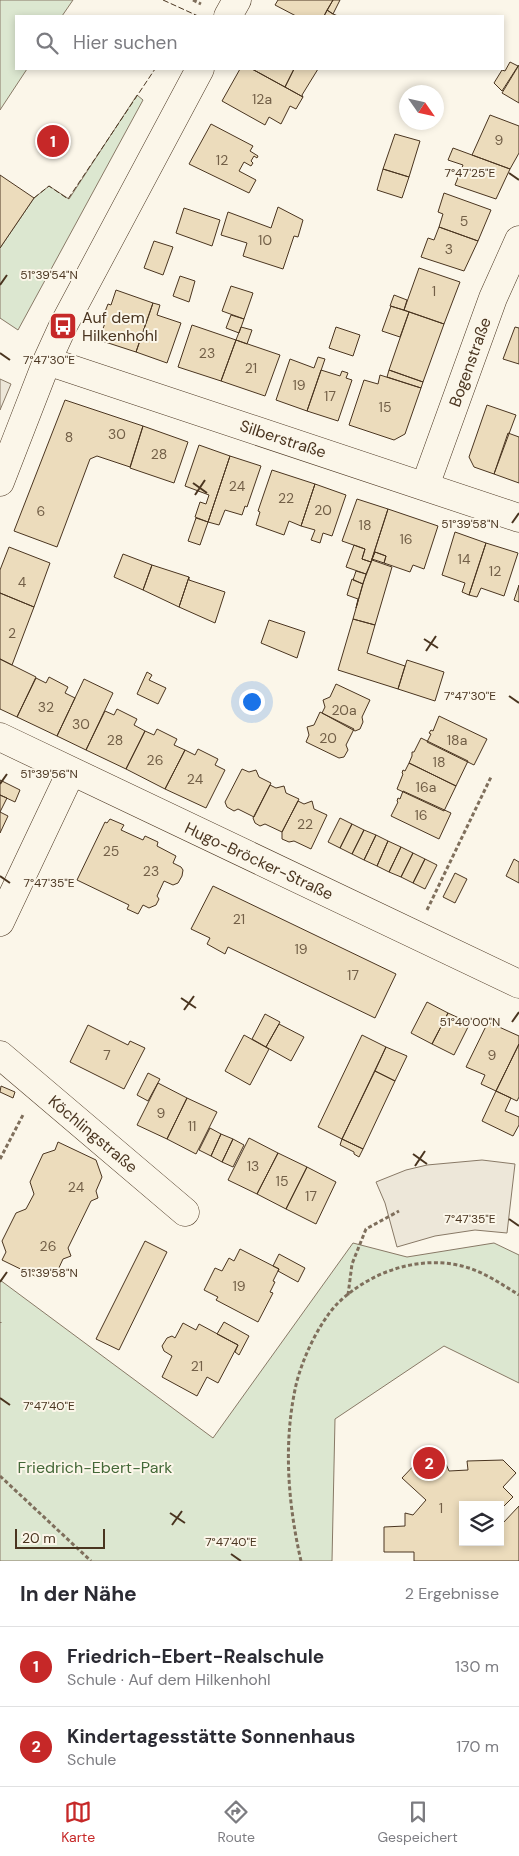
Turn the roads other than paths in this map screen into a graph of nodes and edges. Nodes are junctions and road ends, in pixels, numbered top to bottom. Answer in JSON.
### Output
{"nodes":[{"id":1,"x":237,"y":0,"type":"edge"},
{"id":2,"x":229,"y":15,"type":"edge"},
{"id":3,"x":199,"y":70,"type":"edge"},
{"id":4,"x":519,"y":240,"type":"edge"},
{"id":5,"x":47,"y":362,"type":"junction"},
{"id":6,"x":0,"y":482,"type":"edge"},
{"id":7,"x":425,"y":486,"type":"junction"},
{"id":8,"x":519,"y":518,"type":"edge"},
{"id":9,"x":0,"y":737,"type":"edge"},
{"id":10,"x":71,"y":772,"type":"junction"},
{"id":11,"x":0,"y":922,"type":"edge"},
{"id":12,"x":519,"y":984,"type":"edge"},
{"id":13,"x":0,"y":1055,"type":"edge"},
{"id":14,"x":185,"y":1212,"type":"dead end"}],
"edges":[{"from":1,"to":2,"type":"street"},
{"from":3,"to":5,"type":"street"},
{"from":4,"to":7,"type":"street","name":"Bogenstraße"},
{"from":5,"to":6,"type":"street"},
{"from":5,"to":7,"type":"street","name":"Silberstraße"},
{"from":7,"to":8,"type":"street","name":"Silberstraße"},
{"from":9,"to":10,"type":"street","name":"Hugo-Bröcker-Straße"},
{"from":10,"to":11,"type":"street"},
{"from":10,"to":12,"type":"street","name":"Hugo-Bröcker-Straße"},
{"from":13,"to":14,"type":"street","name":"Köchlingstraße"}]}
